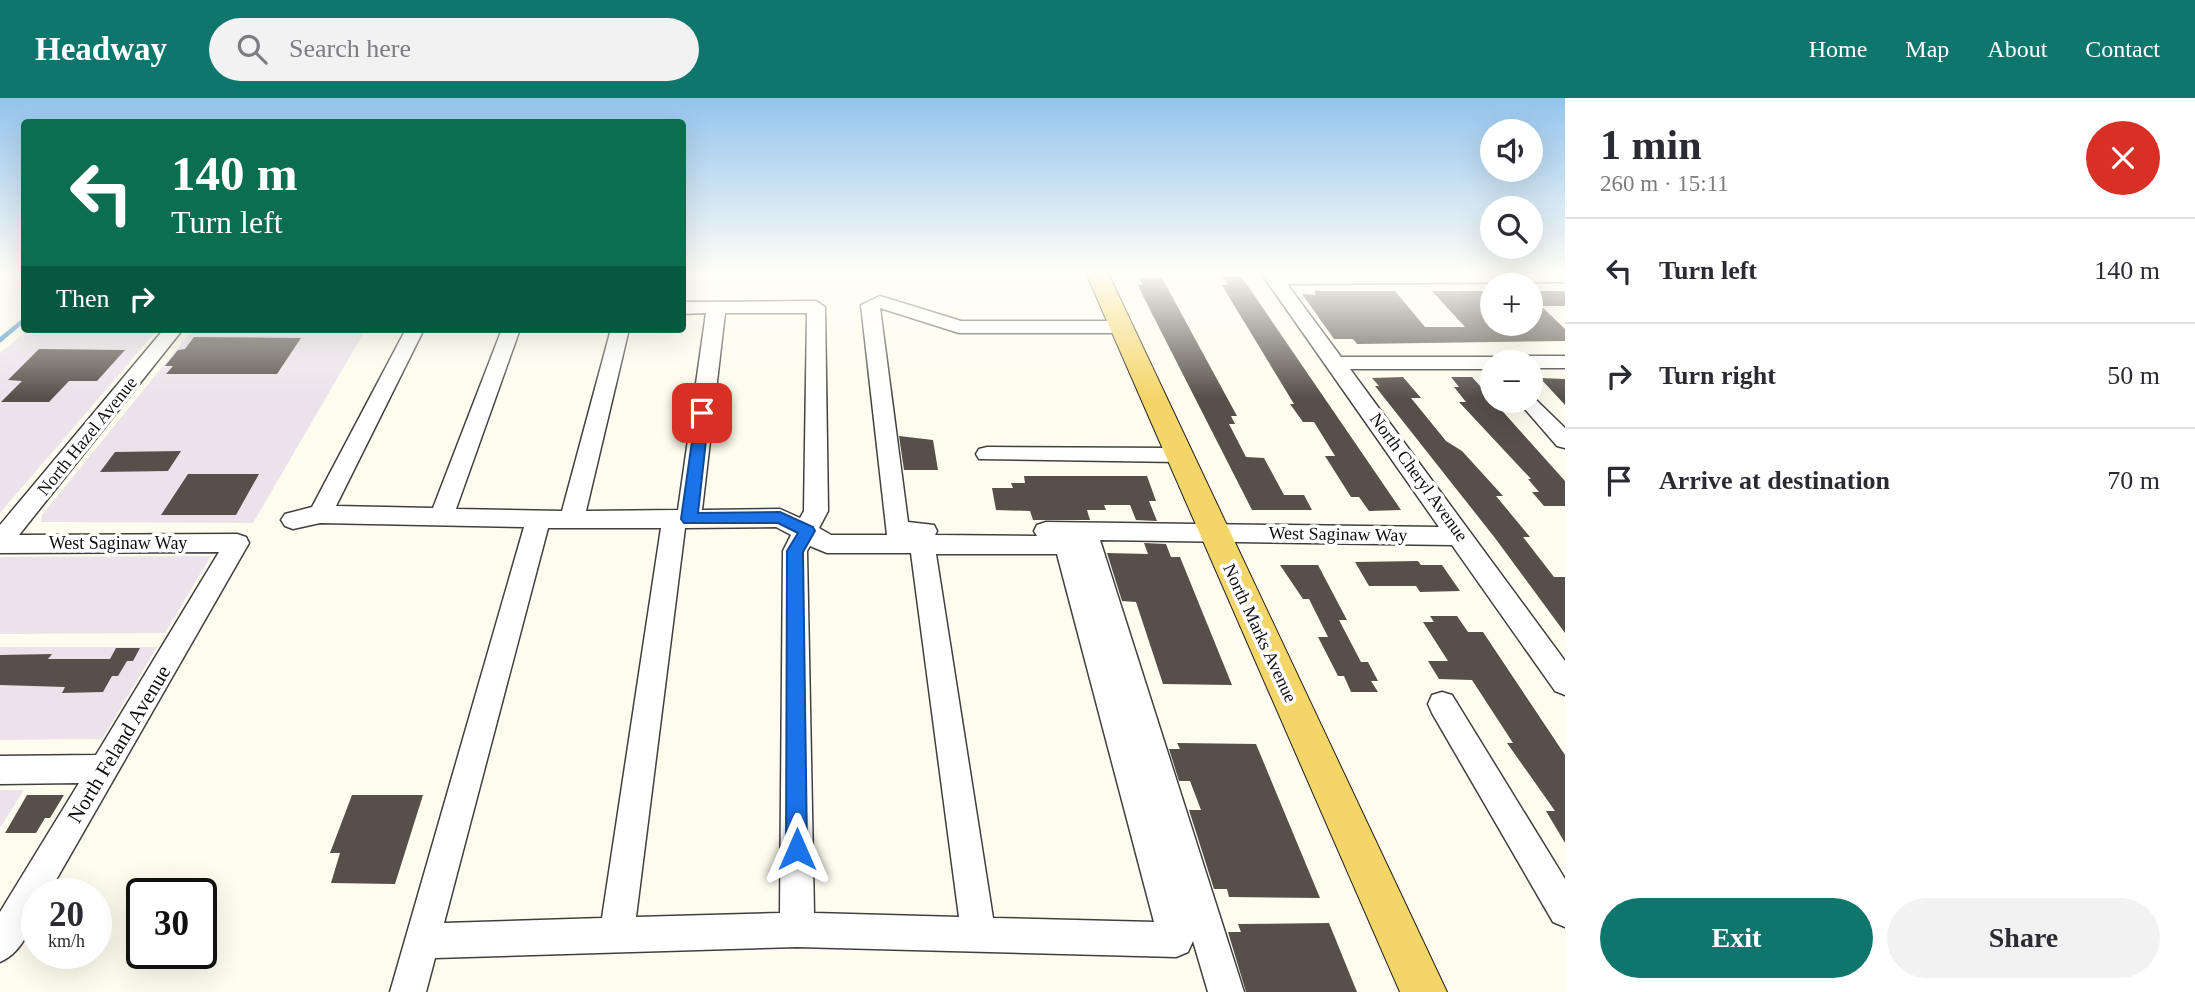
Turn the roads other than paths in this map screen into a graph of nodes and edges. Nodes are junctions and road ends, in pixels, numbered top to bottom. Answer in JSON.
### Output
{"nodes":[{"id":1,"x":715,"y":315,"type":"edge"},
{"id":2,"x":816,"y":315,"type":"edge"},
{"id":3,"x":871,"y":315,"type":"edge"},
{"id":4,"x":922,"y":315,"type":"edge"},
{"id":5,"x":1115,"y":315,"type":"edge"},
{"id":6,"x":1301,"y":315,"type":"edge"},
{"id":7,"x":1120,"y":327,"type":"junction"},
{"id":8,"x":171,"y":333,"type":"edge"},
{"id":9,"x":413,"y":333,"type":"edge"},
{"id":10,"x":510,"y":333,"type":"edge"},
{"id":11,"x":619,"y":333,"type":"edge"},
{"id":12,"x":1543,"y":362,"type":"edge"},
{"id":13,"x":1565,"y":362,"type":"edge"},
{"id":14,"x":1338,"y":363,"type":"junction"},
{"id":15,"x":1480,"y":363,"type":"edge"},
{"id":16,"x":1539,"y":413,"type":"edge"},
{"id":17,"x":1565,"y":441,"type":"edge"},
{"id":18,"x":987,"y":454,"type":"dead end"},
{"id":19,"x":1178,"y":455,"type":"junction"},
{"id":20,"x":320,"y":514,"type":"junction"},
{"id":21,"x":441,"y":518,"type":"junction"},
{"id":22,"x":539,"y":518,"type":"junction"},
{"id":23,"x":681,"y":519,"type":"junction"},
{"id":24,"x":293,"y":520,"type":"dead end"},
{"id":25,"x":572,"y":520,"type":"junction"},
{"id":26,"x":807,"y":531,"type":"junction"},
{"id":27,"x":1085,"y":532,"type":"junction"},
{"id":28,"x":1214,"y":532,"type":"junction"},
{"id":29,"x":1461,"y":536,"type":"junction"},
{"id":30,"x":0,"y":543,"type":"edge"},
{"id":31,"x":237,"y":543,"type":"joint"},
{"id":32,"x":922,"y":544,"type":"junction"},
{"id":33,"x":1565,"y":683,"type":"edge"},
{"id":34,"x":1442,"y":704,"type":"dead end"},
{"id":35,"x":104,"y":769,"type":"junction"},
{"id":36,"x":0,"y":770,"type":"edge"},
{"id":37,"x":1565,"y":910,"type":"edge"},
{"id":38,"x":797,"y":930,"type":"junction"},
{"id":39,"x":617,"y":934,"type":"junction"},
{"id":40,"x":978,"y":934,"type":"junction"},
{"id":41,"x":421,"y":941,"type":"junction"},
{"id":42,"x":0,"y":945,"type":"edge"},
{"id":43,"x":408,"y":992,"type":"edge"},
{"id":44,"x":1226,"y":992,"type":"edge"},
{"id":45,"x":1424,"y":992,"type":"edge"}],
"edges":[{"from":1,"to":23,"type":"street"},
{"from":2,"to":26,"type":"street"},
{"from":3,"to":27,"type":"street","name":"West Saginaw Way"},
{"from":4,"to":7,"type":"street","name":"West Saginaw Way"},
{"from":5,"to":7,"type":"main road","name":"North Marks Avenue"},
{"from":6,"to":14,"type":"street","name":"North Cheryl Avenue"},
{"from":7,"to":19,"type":"main road","name":"North Marks Avenue"},
{"from":8,"to":30,"type":"street","name":"North Hazel Avenue"},
{"from":9,"to":20,"type":"street"},
{"from":10,"to":21,"type":"street"},
{"from":11,"to":25,"type":"street"},
{"from":12,"to":13,"type":"street"},
{"from":14,"to":15,"type":"street"},
{"from":14,"to":29,"type":"street","name":"North Cheryl Avenue"},
{"from":16,"to":17,"type":"street"},
{"from":18,"to":19,"type":"street"},
{"from":19,"to":28,"type":"main road","name":"North Marks Avenue"},
{"from":20,"to":21,"type":"street"},
{"from":20,"to":24,"type":"street"},
{"from":21,"to":22,"type":"street"},
{"from":22,"to":25,"type":"street"},
{"from":22,"to":41,"type":"street"},
{"from":23,"to":25,"type":"street"},
{"from":23,"to":26,"type":"street"},
{"from":23,"to":39,"type":"street"},
{"from":26,"to":32,"type":"street"},
{"from":26,"to":38,"type":"street"},
{"from":27,"to":28,"type":"street","name":"West Saginaw Way"},
{"from":27,"to":44,"type":"street"},
{"from":28,"to":29,"type":"street","name":"West Saginaw Way"},
{"from":28,"to":45,"type":"main road","name":"North Marks Avenue"},
{"from":29,"to":33,"type":"street","name":"North Cheryl Avenue"},
{"from":30,"to":31,"type":"street","name":"West Saginaw Way"},
{"from":31,"to":35,"type":"street","name":"North Feland Avenue"},
{"from":32,"to":40,"type":"street"},
{"from":32,"to":40,"type":"street"},
{"from":34,"to":37,"type":"street"},
{"from":35,"to":36,"type":"street"},
{"from":35,"to":42,"type":"street","name":"North Feland Avenue"},
{"from":38,"to":39,"type":"street"},
{"from":38,"to":40,"type":"street"},
{"from":39,"to":41,"type":"street"},
{"from":41,"to":43,"type":"street"}]}
